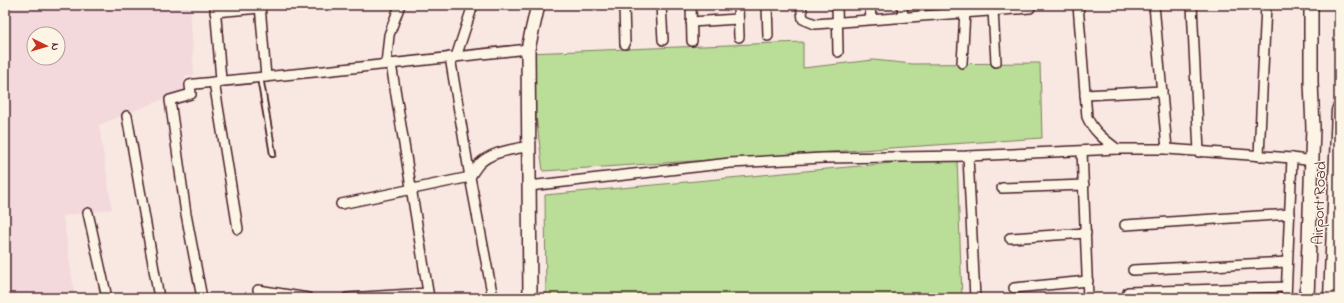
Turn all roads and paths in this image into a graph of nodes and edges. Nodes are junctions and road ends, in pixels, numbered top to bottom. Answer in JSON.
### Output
{"nodes":[{"id":1,"x":400,"y":5,"type":"edge"},
{"id":2,"x":473,"y":5,"type":"edge"},
{"id":3,"x":538,"y":5,"type":"edge"},
{"id":4,"x":624,"y":5,"type":"edge"},
{"id":5,"x":661,"y":5,"type":"edge"},
{"id":6,"x":691,"y":5,"type":"edge"},
{"id":7,"x":738,"y":5,"type":"edge"},
{"id":8,"x":767,"y":5,"type":"edge"},
{"id":9,"x":801,"y":5,"type":"edge"},
{"id":10,"x":836,"y":5,"type":"edge"},
{"id":11,"x":870,"y":5,"type":"edge"},
{"id":12,"x":902,"y":5,"type":"edge"},
{"id":13,"x":937,"y":5,"type":"edge"},
{"id":14,"x":1078,"y":5,"type":"edge"},
{"id":15,"x":1154,"y":5,"type":"edge"},
{"id":16,"x":1192,"y":5,"type":"edge"},
{"id":17,"x":1266,"y":5,"type":"edge"},
{"id":18,"x":1312,"y":5,"type":"edge"},
{"id":19,"x":260,"y":6,"type":"edge"},
{"id":20,"x":1002,"y":7,"type":"edge"},
{"id":21,"x":215,"y":8,"type":"edge"},
{"id":22,"x":1030,"y":8,"type":"dead end"},
{"id":23,"x":968,"y":9,"type":"edge"},
{"id":24,"x":993,"y":10,"type":"junction"},
{"id":25,"x":937,"y":15,"type":"junction"},
{"id":26,"x":903,"y":17,"type":"junction"},
{"id":27,"x":738,"y":19,"type":"junction"},
{"id":28,"x":871,"y":19,"type":"junction"},
{"id":29,"x":691,"y":22,"type":"junction"},
{"id":30,"x":837,"y":22,"type":"junction"},
{"id":31,"x":768,"y":36,"type":"dead end"},
{"id":32,"x":739,"y":37,"type":"dead end"},
{"id":33,"x":663,"y":40,"type":"dead end"},
{"id":34,"x":692,"y":41,"type":"dead end"},
{"id":35,"x":625,"y":44,"type":"dead end"},
{"id":36,"x":528,"y":49,"type":"junction"},
{"id":37,"x":838,"y":52,"type":"dead end"},
{"id":38,"x":453,"y":57,"type":"junction"},
{"id":39,"x":996,"y":62,"type":"dead end"},
{"id":40,"x":962,"y":63,"type":"dead end"},
{"id":41,"x":388,"y":64,"type":"junction"},
{"id":42,"x":263,"y":77,"type":"junction"},
{"id":43,"x":217,"y":81,"type":"junction"},
{"id":44,"x":1162,"y":91,"type":"junction"},
{"id":45,"x":1085,"y":95,"type":"junction"},
{"id":46,"x":1339,"y":110,"type":"edge"},
{"id":47,"x":127,"y":116,"type":"dead end"},
{"id":48,"x":529,"y":146,"type":"junction"},
{"id":49,"x":1117,"y":149,"type":"junction"},
{"id":50,"x":1167,"y":150,"type":"junction"},
{"id":51,"x":1082,"y":151,"type":"junction"},
{"id":52,"x":1199,"y":152,"type":"junction"},
{"id":53,"x":273,"y":154,"type":"dead end"},
{"id":54,"x":968,"y":156,"type":"junction"},
{"id":55,"x":1259,"y":156,"type":"junction"},
{"id":56,"x":1292,"y":158,"type":"junction"},
{"id":57,"x":1312,"y":161,"type":"junction"},
{"id":58,"x":470,"y":177,"type":"junction"},
{"id":59,"x":1084,"y":185,"type":"junction"},
{"id":60,"x":529,"y":186,"type":"junction"},
{"id":61,"x":1002,"y":188,"type":"dead end"},
{"id":62,"x":410,"y":190,"type":"junction"},
{"id":63,"x":341,"y":204,"type":"dead end"},
{"id":64,"x":88,"y":212,"type":"dead end"},
{"id":65,"x":1290,"y":214,"type":"junction"},
{"id":66,"x":1125,"y":225,"type":"dead end"},
{"id":67,"x":238,"y":229,"type":"dead end"},
{"id":68,"x":1086,"y":233,"type":"junction"},
{"id":69,"x":1010,"y":238,"type":"dead end"},
{"id":70,"x":1287,"y":262,"type":"junction"},
{"id":71,"x":1133,"y":270,"type":"dead end"},
{"id":72,"x":1088,"y":282,"type":"junction"},
{"id":73,"x":1286,"y":287,"type":"junction"},
{"id":74,"x":1014,"y":288,"type":"dead end"},
{"id":75,"x":258,"y":290,"type":"dead end"},
{"id":76,"x":1128,"y":292,"type":"dead end"},
{"id":77,"x":428,"y":295,"type":"edge"},
{"id":78,"x":106,"y":298,"type":"edge"},
{"id":79,"x":159,"y":298,"type":"edge"},
{"id":80,"x":202,"y":298,"type":"edge"},
{"id":81,"x":308,"y":298,"type":"edge"},
{"id":82,"x":347,"y":298,"type":"edge"},
{"id":83,"x":493,"y":298,"type":"edge"},
{"id":84,"x":530,"y":298,"type":"edge"},
{"id":85,"x":975,"y":298,"type":"edge"},
{"id":86,"x":1088,"y":298,"type":"edge"},
{"id":87,"x":1286,"y":298,"type":"edge"},
{"id":88,"x":1307,"y":298,"type":"edge"},
{"id":89,"x":1331,"y":298,"type":"edge"}],
"edges":[{"from":1,"to":41,"type":"street"},
{"from":2,"to":38,"type":"street"},
{"from":3,"to":36,"type":"street"},
{"from":4,"to":35,"type":"street"},
{"from":5,"to":33,"type":"street"},
{"from":6,"to":29,"type":"street"},
{"from":7,"to":27,"type":"street"},
{"from":8,"to":31,"type":"street"},
{"from":9,"to":30,"type":"street"},
{"from":10,"to":30,"type":"street"},
{"from":11,"to":28,"type":"street"},
{"from":12,"to":26,"type":"street"},
{"from":13,"to":25,"type":"street"},
{"from":14,"to":45,"type":"street"},
{"from":15,"to":44,"type":"street"},
{"from":16,"to":52,"type":"street"},
{"from":17,"to":55,"type":"street"},
{"from":18,"to":57,"type":"street"},
{"from":19,"to":21,"type":"street"},
{"from":19,"to":42,"type":"street"},
{"from":20,"to":22,"type":"street"},
{"from":20,"to":24,"type":"street"},
{"from":21,"to":43,"type":"street"},
{"from":23,"to":24,"type":"street"},
{"from":23,"to":25,"type":"street"},
{"from":23,"to":40,"type":"street"},
{"from":24,"to":39,"type":"street"},
{"from":25,"to":26,"type":"street"},
{"from":26,"to":28,"type":"street"},
{"from":27,"to":29,"type":"street"},
{"from":27,"to":32,"type":"street"},
{"from":28,"to":30,"type":"street"},
{"from":29,"to":34,"type":"street"},
{"from":30,"to":37,"type":"street"},
{"from":36,"to":38,"type":"street"},
{"from":36,"to":48,"type":"street"},
{"from":38,"to":41,"type":"street"},
{"from":38,"to":58,"type":"street"},
{"from":41,"to":42,"type":"street"},
{"from":41,"to":62,"type":"street"},
{"from":42,"to":43,"type":"street"},
{"from":42,"to":53,"type":"lane"},
{"from":43,"to":67,"type":"street"},
{"from":43,"to":80,"type":"street"},
{"from":44,"to":45,"type":"street"},
{"from":44,"to":50,"type":"street"},
{"from":45,"to":49,"type":"street"},
{"from":46,"to":89,"type":"main road","name":"Airport Road"},
{"from":47,"to":79,"type":"street"},
{"from":48,"to":58,"type":"street"},
{"from":48,"to":60,"type":"street"},
{"from":49,"to":50,"type":"street"},
{"from":49,"to":51,"type":"street"},
{"from":50,"to":52,"type":"street"},
{"from":51,"to":54,"type":"street"},
{"from":51,"to":59,"type":"street"},
{"from":52,"to":55,"type":"street"},
{"from":54,"to":60,"type":"street"},
{"from":54,"to":85,"type":"street"},
{"from":55,"to":56,"type":"street"},
{"from":56,"to":57,"type":"street"},
{"from":56,"to":65,"type":"street"},
{"from":57,"to":88,"type":"street"},
{"from":58,"to":62,"type":"street"},
{"from":58,"to":83,"type":"street"},
{"from":59,"to":61,"type":"street"},
{"from":59,"to":68,"type":"street"},
{"from":60,"to":84,"type":"street"},
{"from":62,"to":63,"type":"street"},
{"from":62,"to":77,"type":"street"},
{"from":64,"to":78,"type":"street"},
{"from":65,"to":66,"type":"street"},
{"from":65,"to":70,"type":"street"},
{"from":68,"to":69,"type":"street"},
{"from":68,"to":72,"type":"street"},
{"from":70,"to":71,"type":"street"},
{"from":70,"to":73,"type":"street"},
{"from":72,"to":74,"type":"street"},
{"from":72,"to":86,"type":"street"},
{"from":73,"to":76,"type":"street"},
{"from":73,"to":87,"type":"street"},
{"from":75,"to":81,"type":"street"},
{"from":77,"to":82,"type":"street"}]}
